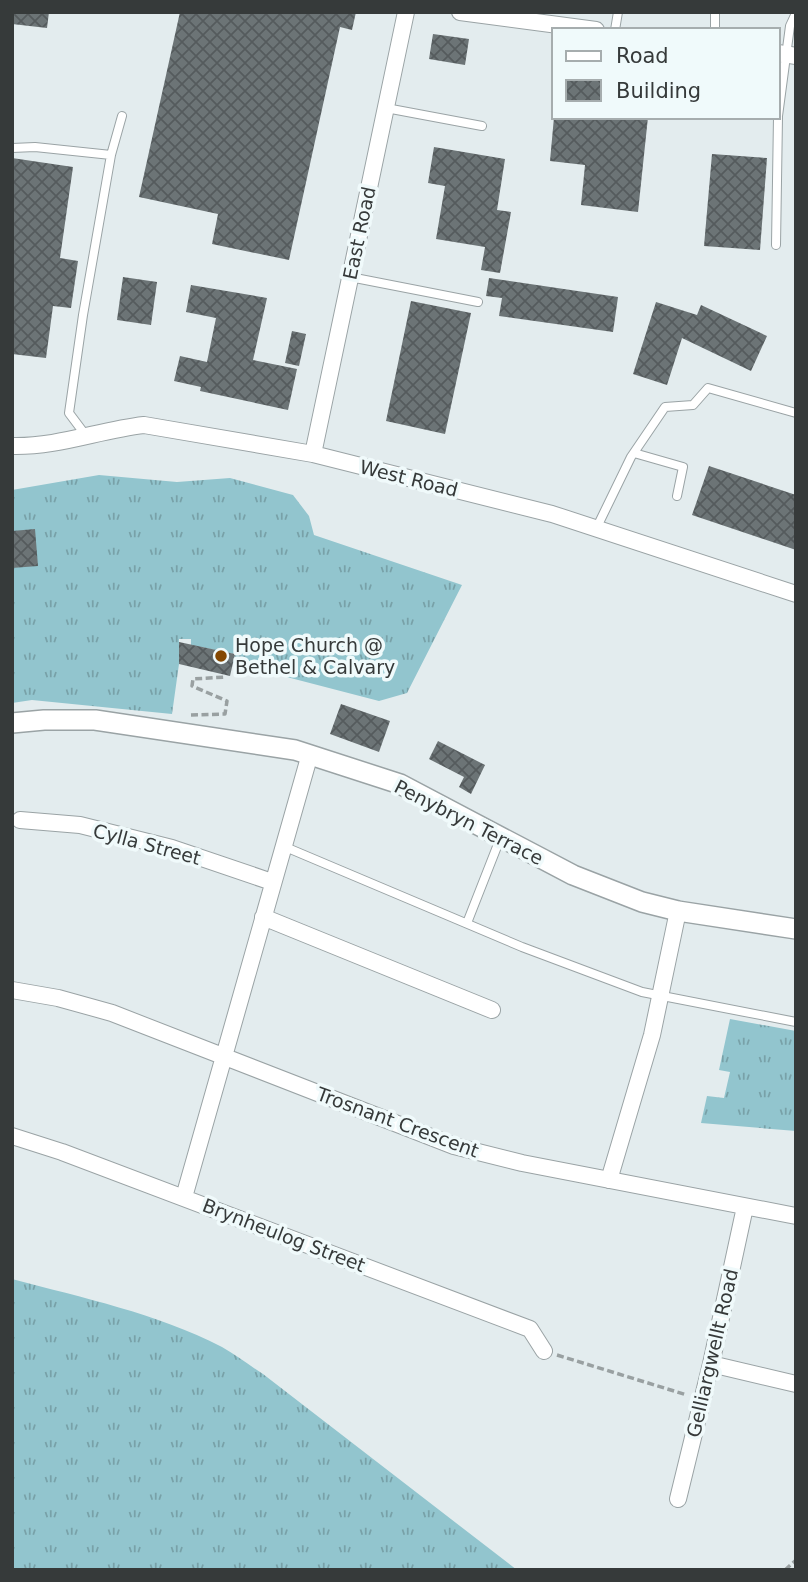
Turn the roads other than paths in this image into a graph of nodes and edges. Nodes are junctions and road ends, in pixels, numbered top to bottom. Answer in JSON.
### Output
{"nodes":[{"id":1,"x":406,"y":12,"type":"edge"},
{"id":2,"x":460,"y":12,"type":"edge"},
{"id":3,"x":796,"y":13,"type":"edge"},
{"id":4,"x":493,"y":14,"type":"edge"},
{"id":5,"x":561,"y":27,"type":"edge"},
{"id":6,"x":787,"y":54,"type":"edge"},
{"id":7,"x":780,"y":103,"type":"edge"},
{"id":8,"x":386,"y":108,"type":"junction"},
{"id":9,"x":122,"y":116,"type":"dead end"},
{"id":10,"x":778,"y":119,"type":"edge"},
{"id":11,"x":482,"y":126,"type":"dead end"},
{"id":12,"x":12,"y":148,"type":"edge"},
{"id":13,"x":111,"y":155,"type":"junction"},
{"id":14,"x":776,"y":245,"type":"dead end"},
{"id":15,"x":350,"y":277,"type":"junction"},
{"id":16,"x":478,"y":302,"type":"dead end"},
{"id":17,"x":796,"y":413,"type":"edge"},
{"id":18,"x":88,"y":437,"type":"junction"},
{"id":19,"x":12,"y":446,"type":"edge"},
{"id":20,"x":634,"y":453,"type":"junction"},
{"id":21,"x":313,"y":454,"type":"junction"},
{"id":22,"x":677,"y":496,"type":"dead end"},
{"id":23,"x":596,"y":529,"type":"junction"},
{"id":24,"x":796,"y":594,"type":"edge"},
{"id":25,"x":12,"y":723,"type":"edge"},
{"id":26,"x":310,"y":754,"type":"junction"},
{"id":27,"x":20,"y":820,"type":"dead end"},
{"id":28,"x":500,"y":839,"type":"junction"},
{"id":29,"x":283,"y":846,"type":"junction"},
{"id":30,"x":272,"y":882,"type":"junction"},
{"id":31,"x":678,"y":911,"type":"junction"},
{"id":32,"x":263,"y":917,"type":"junction"},
{"id":33,"x":467,"y":923,"type":"junction"},
{"id":34,"x":796,"y":929,"type":"edge"},
{"id":35,"x":12,"y":989,"type":"edge"},
{"id":36,"x":661,"y":996,"type":"junction"},
{"id":37,"x":492,"y":1010,"type":"dead end"},
{"id":38,"x":796,"y":1022,"type":"edge"},
{"id":39,"x":223,"y":1056,"type":"junction"},
{"id":40,"x":12,"y":1136,"type":"edge"},
{"id":41,"x":609,"y":1180,"type":"junction"},
{"id":42,"x":184,"y":1197,"type":"junction"},
{"id":43,"x":745,"y":1207,"type":"junction"},
{"id":44,"x":796,"y":1216,"type":"edge"},
{"id":45,"x":544,"y":1351,"type":"road end"},
{"id":46,"x":711,"y":1364,"type":"junction"},
{"id":47,"x":796,"y":1384,"type":"edge"},
{"id":48,"x":678,"y":1499,"type":"dead end"}],
"edges":[{"from":1,"to":8,"type":"street","name":"East Road"},
{"from":2,"to":4,"type":"street"},
{"from":3,"to":6,"type":"lane"},
{"from":4,"to":5,"type":"street"},
{"from":6,"to":7,"type":"lane"},
{"from":8,"to":11,"type":"lane"},
{"from":8,"to":15,"type":"street","name":"East Road"},
{"from":9,"to":13,"type":"lane"},
{"from":10,"to":14,"type":"lane"},
{"from":12,"to":13,"type":"lane"},
{"from":13,"to":18,"type":"lane"},
{"from":15,"to":16,"type":"lane"},
{"from":15,"to":21,"type":"street","name":"East Road"},
{"from":17,"to":20,"type":"lane"},
{"from":18,"to":19,"type":"street","name":"West Road"},
{"from":18,"to":21,"type":"street","name":"West Road"},
{"from":20,"to":22,"type":"lane"},
{"from":20,"to":23,"type":"lane"},
{"from":21,"to":23,"type":"street","name":"West Road"},
{"from":23,"to":24,"type":"street","name":"West Road"},
{"from":25,"to":26,"type":"street","name":"Penybryn Terrace"},
{"from":26,"to":28,"type":"street","name":"Penybryn Terrace"},
{"from":26,"to":29,"type":"street"},
{"from":27,"to":30,"type":"street","name":"Cylla Street"},
{"from":28,"to":31,"type":"street","name":"Penybryn Terrace"},
{"from":28,"to":33,"type":"lane"},
{"from":29,"to":30,"type":"street"},
{"from":29,"to":33,"type":"lane"},
{"from":30,"to":32,"type":"street"},
{"from":31,"to":34,"type":"street","name":"Penybryn Terrace"},
{"from":31,"to":36,"type":"street"},
{"from":32,"to":37,"type":"street"},
{"from":32,"to":39,"type":"street"},
{"from":33,"to":36,"type":"lane"},
{"from":35,"to":39,"type":"street","name":"Trosnant Crescent"},
{"from":36,"to":38,"type":"lane"},
{"from":36,"to":41,"type":"street"},
{"from":39,"to":41,"type":"street","name":"Trosnant Crescent"},
{"from":39,"to":42,"type":"street"},
{"from":40,"to":42,"type":"street","name":"Brynheulog Street"},
{"from":41,"to":43,"type":"street","name":"Trosnant Crescent"},
{"from":42,"to":45,"type":"street","name":"Brynheulog Street"},
{"from":43,"to":44,"type":"street","name":"Trosnant Crescent"},
{"from":43,"to":46,"type":"street","name":"Gelliargwellt Road"},
{"from":46,"to":47,"type":"street"},
{"from":46,"to":48,"type":"street","name":"Gelliargwellt Road"}]}
